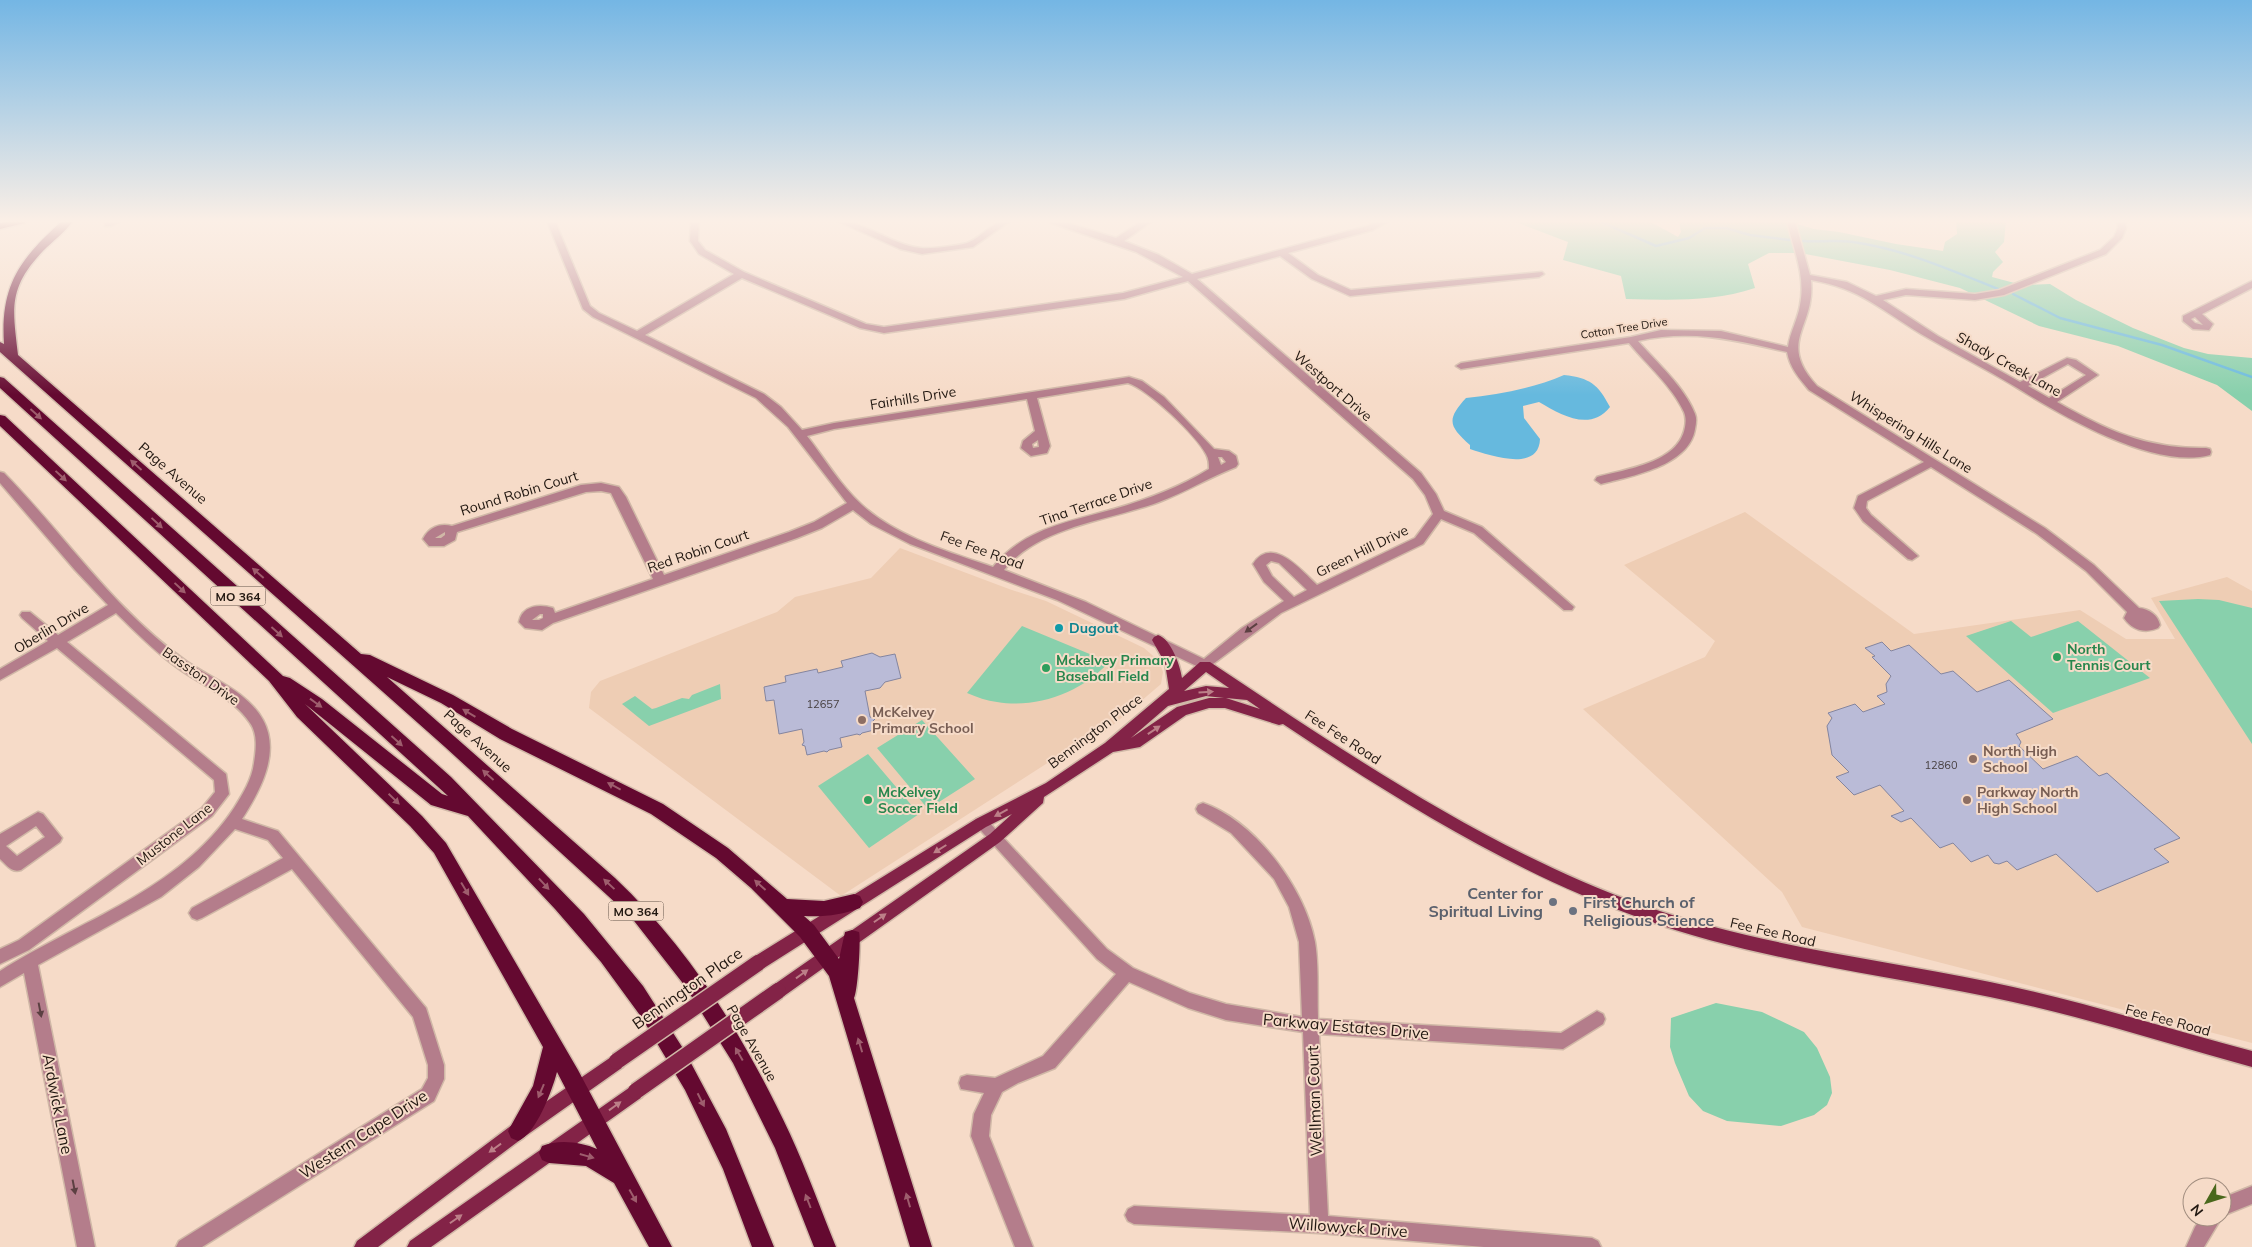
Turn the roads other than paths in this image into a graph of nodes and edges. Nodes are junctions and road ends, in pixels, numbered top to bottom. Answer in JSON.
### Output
{"nodes":[{"id":1,"x":17,"y":279,"type":"edge"},
{"id":2,"x":575,"y":279,"type":"edge"},
{"id":3,"x":732,"y":279,"type":"edge"},
{"id":4,"x":753,"y":279,"type":"edge"},
{"id":5,"x":1185,"y":279,"type":"edge"},
{"id":6,"x":1190,"y":279,"type":"edge"},
{"id":7,"x":1320,"y":279,"type":"edge"},
{"id":8,"x":1487,"y":279,"type":"edge"},
{"id":9,"x":1807,"y":279,"type":"edge"},
{"id":10,"x":1819,"y":279,"type":"edge"},
{"id":11,"x":2035,"y":279,"type":"edge"},
{"id":12,"x":2252,"y":284,"type":"edge"},
{"id":13,"x":1873,"y":300,"type":"junction"},
{"id":14,"x":2196,"y":313,"type":"dead end"},
{"id":15,"x":638,"y":335,"type":"junction"},
{"id":16,"x":1631,"y":340,"type":"junction"},
{"id":17,"x":0,"y":346,"type":"edge"},
{"id":18,"x":1790,"y":350,"type":"junction"},
{"id":19,"x":12,"y":356,"type":"junction"},
{"id":20,"x":1461,"y":366,"type":"dead end"},
{"id":21,"x":0,"y":381,"type":"edge"},
{"id":22,"x":2020,"y":386,"type":"junction"},
{"id":23,"x":1031,"y":395,"type":"junction"},
{"id":24,"x":2050,"y":402,"type":"junction"},
{"id":25,"x":0,"y":419,"type":"edge"},
{"id":26,"x":1041,"y":432,"type":"dead end"},
{"id":27,"x":801,"y":434,"type":"junction"},
{"id":28,"x":2206,"y":452,"type":"dead end"},
{"id":29,"x":1214,"y":462,"type":"joint"},
{"id":30,"x":1931,"y":463,"type":"junction"},
{"id":31,"x":0,"y":476,"type":"edge"},
{"id":32,"x":1601,"y":480,"type":"dead end"},
{"id":33,"x":854,"y":504,"type":"junction"},
{"id":34,"x":1439,"y":514,"type":"junction"},
{"id":35,"x":452,"y":530,"type":"dead end"},
{"id":36,"x":1912,"y":556,"type":"dead end"},
{"id":37,"x":996,"y":572,"type":"junction"},
{"id":38,"x":660,"y":580,"type":"junction"},
{"id":39,"x":1316,"y":591,"type":"junction"},
{"id":40,"x":1292,"y":602,"type":"junction"},
{"id":41,"x":117,"y":606,"type":"junction"},
{"id":42,"x":1568,"y":607,"type":"dead end"},
{"id":43,"x":2135,"y":612,"type":"dead end"},
{"id":44,"x":26,"y":615,"type":"dead end"},
{"id":45,"x":549,"y":620,"type":"dead end"},
{"id":46,"x":1158,"y":640,"type":"junction"},
{"id":47,"x":58,"y":641,"type":"junction"},
{"id":48,"x":348,"y":651,"type":"junction"},
{"id":49,"x":1205,"y":665,"type":"junction"},
{"id":50,"x":0,"y":675,"type":"edge"},
{"id":51,"x":275,"y":677,"type":"junction"},
{"id":52,"x":1176,"y":690,"type":"junction"},
{"id":53,"x":1250,"y":695,"type":"junction"},
{"id":54,"x":1163,"y":703,"type":"junction"},
{"id":55,"x":1293,"y":724,"type":"junction"},
{"id":56,"x":1110,"y":747,"type":"junction"},
{"id":57,"x":1051,"y":787,"type":"junction"},
{"id":58,"x":1203,"y":809,"type":"dead end"},
{"id":59,"x":475,"y":811,"type":"junction"},
{"id":60,"x":233,"y":822,"type":"junction"},
{"id":61,"x":981,"y":823,"type":"junction"},
{"id":62,"x":995,"y":838,"type":"junction"},
{"id":63,"x":0,"y":842,"type":"edge"},
{"id":64,"x":0,"y":849,"type":"edge"},
{"id":65,"x":294,"y":860,"type":"junction"},
{"id":66,"x":854,"y":902,"type":"junction"},
{"id":67,"x":784,"y":907,"type":"junction"},
{"id":68,"x":197,"y":913,"type":"dead end"},
{"id":69,"x":807,"y":931,"type":"junction"},
{"id":70,"x":852,"y":938,"type":"junction"},
{"id":71,"x":826,"y":956,"type":"junction"},
{"id":72,"x":0,"y":957,"type":"edge"},
{"id":73,"x":30,"y":962,"type":"junction"},
{"id":74,"x":1127,"y":973,"type":"junction"},
{"id":75,"x":0,"y":980,"type":"edge"},
{"id":76,"x":848,"y":1008,"type":"junction"},
{"id":77,"x":1597,"y":1018,"type":"dead end"},
{"id":78,"x":1311,"y":1026,"type":"junction"},
{"id":79,"x":553,"y":1046,"type":"junction"},
{"id":80,"x":2252,"y":1059,"type":"edge"},
{"id":81,"x":967,"y":1083,"type":"dead end"},
{"id":82,"x":996,"y":1086,"type":"junction"},
{"id":83,"x":577,"y":1088,"type":"junction"},
{"id":84,"x":594,"y":1122,"type":"junction"},
{"id":85,"x":518,"y":1131,"type":"junction"},
{"id":86,"x":549,"y":1153,"type":"junction"},
{"id":87,"x":621,"y":1174,"type":"junction"},
{"id":88,"x":2252,"y":1195,"type":"edge"},
{"id":89,"x":2232,"y":1203,"type":"edge"},
{"id":90,"x":1134,"y":1215,"type":"dead end"},
{"id":91,"x":1319,"y":1224,"type":"junction"},
{"id":92,"x":2206,"y":1227,"type":"edge"},
{"id":93,"x":86,"y":1247,"type":"edge"},
{"id":94,"x":186,"y":1247,"type":"edge"},
{"id":95,"x":363,"y":1247,"type":"edge"},
{"id":96,"x":416,"y":1247,"type":"edge"},
{"id":97,"x":661,"y":1247,"type":"edge"},
{"id":98,"x":762,"y":1247,"type":"edge"},
{"id":99,"x":825,"y":1247,"type":"edge"},
{"id":100,"x":921,"y":1247,"type":"edge"},
{"id":101,"x":1024,"y":1247,"type":"edge"},
{"id":102,"x":1592,"y":1247,"type":"edge"},
{"id":103,"x":2195,"y":1247,"type":"edge"}],
"edges":[{"from":1,"to":19,"type":"highway"},
{"from":2,"to":15,"type":"street","name":"Fee Fee Road"},
{"from":3,"to":15,"type":"street"},
{"from":4,"to":5,"type":"street"},
{"from":6,"to":34,"type":"street","name":"Westport Drive"},
{"from":7,"to":8,"type":"street"},
{"from":9,"to":18,"type":"street"},
{"from":10,"to":13,"type":"street","name":"Shady Creek Lane"},
{"from":11,"to":13,"type":"street"},
{"from":12,"to":14,"type":"street"},
{"from":13,"to":22,"type":"street","name":"Shady Creek Lane"},
{"from":15,"to":27,"type":"street","name":"Fee Fee Road"},
{"from":16,"to":18,"type":"street","name":"Cotton Tree Drive"},
{"from":16,"to":20,"type":"street","name":"Cotton Tree Drive"},
{"from":16,"to":32,"type":"street"},
{"from":17,"to":19,"type":"highway","name":"Page Avenue","number":"MO 364"},
{"from":18,"to":30,"type":"street","name":"Whispering Hills Lane"},
{"from":48,"to":19,"type":"highway","name":"Page Avenue","number":"MO 364","one_way":true},
{"from":21,"to":59,"type":"highway","number":"MO 364","one_way":true},
{"from":22,"to":24,"type":"street","name":"Shady Creek Lane"},
{"from":22,"to":24,"type":"street"},
{"from":23,"to":26,"type":"street"},
{"from":23,"to":27,"type":"street","name":"Fairhills Drive"},
{"from":23,"to":29,"type":"street","name":"Fairhills Drive"},
{"from":24,"to":28,"type":"street","name":"Shady Creek Lane"},
{"from":25,"to":51,"type":"highway","one_way":true},
{"from":27,"to":33,"type":"street","name":"Fee Fee Road"},
{"from":29,"to":37,"type":"street","name":"Tina Terrace Drive"},
{"from":30,"to":36,"type":"street"},
{"from":30,"to":43,"type":"street","name":"Whispering Hills Lane"},
{"from":31,"to":41,"type":"street","name":"Basston Drive"},
{"from":33,"to":37,"type":"street","name":"Fee Fee Road"},
{"from":33,"to":38,"type":"street","name":"Red Robin Court"},
{"from":34,"to":39,"type":"street","name":"Green Hill Drive"},
{"from":34,"to":42,"type":"street"},
{"from":35,"to":38,"type":"street","name":"Round Robin Court"},
{"from":37,"to":46,"type":"street","name":"Fee Fee Road"},
{"from":38,"to":45,"type":"street","name":"Red Robin Court"},
{"from":39,"to":40,"type":"street","name":"Green Hill Drive"},
{"from":39,"to":40,"type":"street","name":"Green Hill Drive"},
{"from":40,"to":49,"type":"street","name":"Green Hill Drive","one_way":true},
{"from":41,"to":47,"type":"street","name":"Oberlin Drive"},
{"from":41,"to":60,"type":"street","name":"Basston Drive"},
{"from":44,"to":47,"type":"street","name":"Mustone Lane"},
{"from":46,"to":49,"type":"street","name":"Fee Fee Road"},
{"from":46,"to":52,"type":"main road"},
{"from":47,"to":50,"type":"street","name":"Oberlin Drive"},
{"from":47,"to":72,"type":"street","name":"Mustone Lane"},
{"from":67,"to":48,"type":"highway","one_way":true},
{"from":99,"to":48,"type":"highway","name":"Page Avenue","number":"MO 364","one_way":true},
{"from":49,"to":52,"type":"main road","name":"Bennington Place"},
{"from":49,"to":53,"type":"main road","name":"Fee Fee Road"},
{"from":51,"to":59,"type":"highway","one_way":true},
{"from":51,"to":79,"type":"highway","one_way":true},
{"from":52,"to":54,"type":"main road","name":"Bennington Place"},
{"from":54,"to":53,"type":"main road","one_way":true},
{"from":53,"to":55,"type":"main road","name":"Fee Fee Road"},
{"from":54,"to":56,"type":"main road","name":"Bennington Place"},
{"from":56,"to":55,"type":"main road","one_way":true},
{"from":55,"to":80,"type":"main road","name":"Fee Fee Road"},
{"from":56,"to":57,"type":"main road","name":"Bennington Place"},
{"from":57,"to":61,"type":"main road","name":"Bennington Place","one_way":true},
{"from":57,"to":62,"type":"main road","name":"Bennington Place"},
{"from":58,"to":78,"type":"street","name":"Wellman Court"},
{"from":59,"to":98,"type":"highway","number":"MO 364","one_way":true},
{"from":60,"to":65,"type":"street","name":"Western Cape Drive"},
{"from":60,"to":73,"type":"street","name":"Basston Drive"},
{"from":61,"to":62,"type":"street","name":"Parkway Estates Drive"},
{"from":61,"to":66,"type":"main road","name":"Bennington Place","one_way":true},
{"from":70,"to":62,"type":"main road","name":"Bennington Place","one_way":true},
{"from":62,"to":74,"type":"street","name":"Parkway Estates Drive"},
{"from":63,"to":64,"type":"street"},
{"from":65,"to":68,"type":"street"},
{"from":65,"to":94,"type":"street","name":"Western Cape Drive"},
{"from":66,"to":67,"type":"highway"},
{"from":66,"to":69,"type":"main road","name":"Bennington Place"},
{"from":67,"to":69,"type":"highway"},
{"from":69,"to":71,"type":"highway"},
{"from":69,"to":83,"type":"main road","name":"Bennington Place","bridge":true},
{"from":70,"to":71,"type":"main road","name":"Bennington Place"},
{"from":70,"to":76,"type":"highway"},
{"from":71,"to":76,"type":"highway"},
{"from":84,"to":71,"type":"main road","name":"Bennington Place","one_way":true,"bridge":true},
{"from":73,"to":75,"type":"street","name":"Basston Drive"},
{"from":73,"to":93,"type":"street","name":"Ardwick Lane","one_way":true},
{"from":74,"to":78,"type":"street","name":"Parkway Estates Drive"},
{"from":74,"to":82,"type":"street"},
{"from":100,"to":76,"type":"highway","one_way":true},
{"from":77,"to":78,"type":"street","name":"Parkway Estates Drive"},
{"from":78,"to":91,"type":"street","name":"Wellman Court"},
{"from":79,"to":83,"type":"highway"},
{"from":79,"to":85,"type":"highway","one_way":true},
{"from":81,"to":82,"type":"street"},
{"from":82,"to":101,"type":"street"},
{"from":83,"to":84,"type":"highway"},
{"from":83,"to":85,"type":"main road","name":"Bennington Place"},
{"from":84,"to":86,"type":"main road","name":"Bennington Place"},
{"from":84,"to":87,"type":"highway"},
{"from":85,"to":95,"type":"main road","name":"Bennington Place","one_way":true},
{"from":86,"to":87,"type":"highway","one_way":true},
{"from":96,"to":86,"type":"main road","name":"Bennington Place","one_way":true},
{"from":87,"to":97,"type":"highway","one_way":true},
{"from":88,"to":89,"type":"street"},
{"from":90,"to":91,"type":"street","name":"Willowyck Drive"},
{"from":91,"to":102,"type":"street","name":"Willowyck Drive"},
{"from":92,"to":103,"type":"street"}]}
